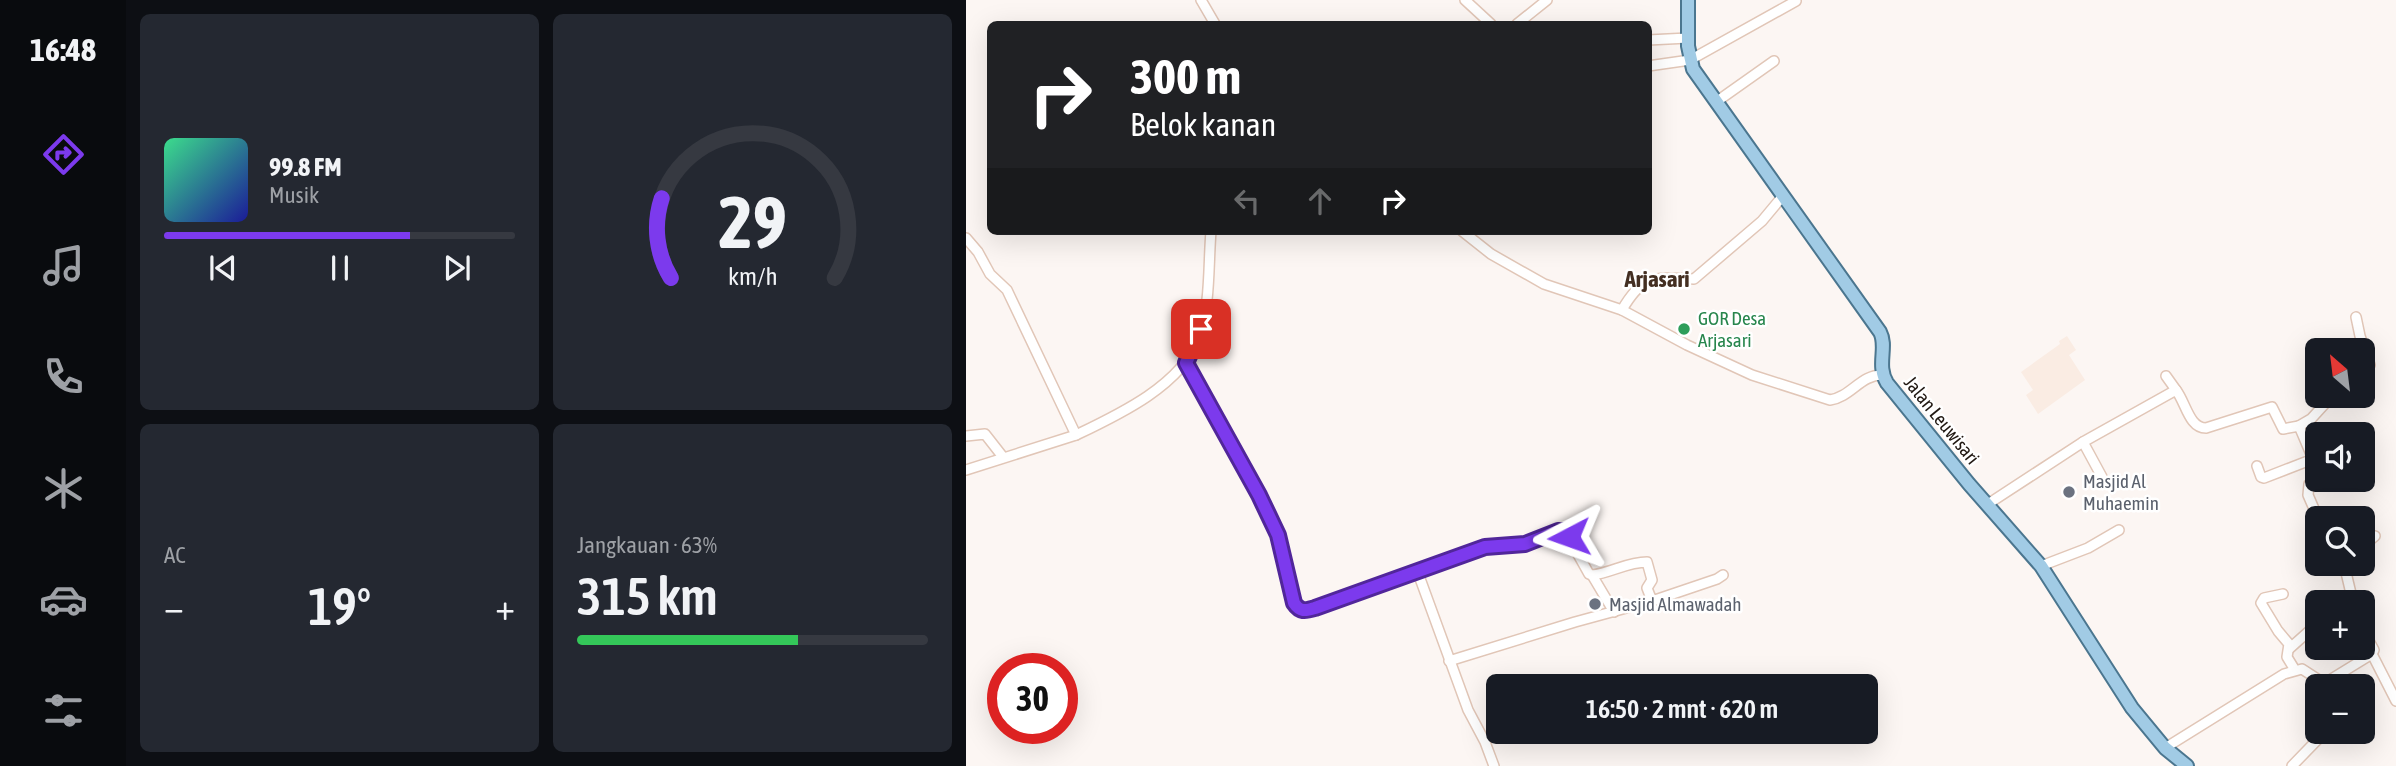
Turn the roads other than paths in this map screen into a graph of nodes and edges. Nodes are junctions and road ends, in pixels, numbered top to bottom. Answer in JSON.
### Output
{"nodes":[{"id":1,"x":1201,"y":0,"type":"edge"},
{"id":2,"x":1465,"y":0,"type":"edge"},
{"id":3,"x":1547,"y":0,"type":"edge"},
{"id":4,"x":1688,"y":0,"type":"edge"},
{"id":5,"x":1796,"y":1,"type":"edge"},
{"id":6,"x":1214,"y":21,"type":"edge"},
{"id":7,"x":1488,"y":21,"type":"edge"},
{"id":8,"x":1521,"y":21,"type":"edge"},
{"id":9,"x":1688,"y":38,"type":"junction"},
{"id":10,"x":1652,"y":40,"type":"edge"},
{"id":11,"x":1690,"y":60,"type":"junction"},
{"id":12,"x":1774,"y":61,"type":"dead end"},
{"id":13,"x":1652,"y":65,"type":"edge"},
{"id":14,"x":1716,"y":102,"type":"junction"},
{"id":15,"x":1782,"y":197,"type":"junction"},
{"id":16,"x":1211,"y":235,"type":"edge"},
{"id":17,"x":1467,"y":235,"type":"edge"},
{"id":18,"x":966,"y":237,"type":"edge"},
{"id":19,"x":1622,"y":310,"type":"junction"},
{"id":20,"x":2356,"y":317,"type":"dead end"},
{"id":21,"x":2361,"y":338,"type":"edge"},
{"id":22,"x":1186,"y":363,"type":"junction"},
{"id":23,"x":1882,"y":375,"type":"junction"},
{"id":24,"x":2166,"y":376,"type":"dead end"},
{"id":25,"x":2176,"y":390,"type":"junction"},
{"id":26,"x":2321,"y":408,"type":"edge"},
{"id":27,"x":2299,"y":426,"type":"junction"},
{"id":28,"x":1076,"y":435,"type":"junction"},
{"id":29,"x":966,"y":436,"type":"edge"},
{"id":30,"x":2305,"y":440,"type":"edge"},
{"id":31,"x":2083,"y":442,"type":"junction"},
{"id":32,"x":1003,"y":457,"type":"junction"},
{"id":33,"x":2305,"y":461,"type":"edge"},
{"id":34,"x":2257,"y":466,"type":"dead end"},
{"id":35,"x":966,"y":470,"type":"edge"},
{"id":36,"x":2102,"y":477,"type":"dead end"},
{"id":37,"x":1988,"y":504,"type":"junction"},
{"id":38,"x":2119,"y":530,"type":"dead end"},
{"id":39,"x":2041,"y":566,"type":"junction"},
{"id":40,"x":1418,"y":573,"type":"junction"},
{"id":41,"x":1592,"y":575,"type":"junction"},
{"id":42,"x":1723,"y":575,"type":"dead end"},
{"id":43,"x":2283,"y":594,"type":"dead end"},
{"id":44,"x":1652,"y":601,"type":"junction"},
{"id":45,"x":1614,"y":612,"type":"junction"},
{"id":46,"x":2305,"y":635,"type":"edge"},
{"id":47,"x":2289,"y":649,"type":"junction"},
{"id":48,"x":2362,"y":660,"type":"edge"},
{"id":49,"x":2375,"y":660,"type":"edge"},
{"id":50,"x":1450,"y":661,"type":"junction"},
{"id":51,"x":2295,"y":670,"type":"junction"},
{"id":52,"x":2395,"y":697,"type":"edge"},
{"id":53,"x":2313,"y":744,"type":"edge"},
{"id":54,"x":2165,"y":748,"type":"junction"},
{"id":55,"x":1494,"y":766,"type":"edge"},
{"id":56,"x":2187,"y":766,"type":"edge"},
{"id":57,"x":2292,"y":766,"type":"edge"}],
"edges":[{"from":1,"to":6,"type":"street"},
{"from":2,"to":7,"type":"street"},
{"from":3,"to":8,"type":"street"},
{"from":4,"to":9,"type":"main road","name":"Jalan Leuwisari"},
{"from":5,"to":11,"type":"street"},
{"from":9,"to":10,"type":"street"},
{"from":9,"to":11,"type":"main road","name":"Jalan Leuwisari"},
{"from":11,"to":13,"type":"street"},
{"from":11,"to":14,"type":"main road","name":"Jalan Leuwisari"},
{"from":12,"to":14,"type":"street"},
{"from":14,"to":15,"type":"main road","name":"Jalan Leuwisari"},
{"from":15,"to":19,"type":"street"},
{"from":15,"to":23,"type":"main road","name":"Jalan Leuwisari"},
{"from":16,"to":22,"type":"street"},
{"from":17,"to":19,"type":"street"},
{"from":18,"to":28,"type":"street"},
{"from":19,"to":23,"type":"street"},
{"from":20,"to":21,"type":"street"},
{"from":22,"to":28,"type":"street"},
{"from":22,"to":40,"type":"street"},
{"from":23,"to":37,"type":"main road","name":"Jalan Leuwisari"},
{"from":24,"to":25,"type":"street"},
{"from":25,"to":27,"type":"street"},
{"from":25,"to":31,"type":"street"},
{"from":26,"to":27,"type":"street"},
{"from":27,"to":30,"type":"street"},
{"from":28,"to":32,"type":"street"},
{"from":29,"to":32,"type":"street"},
{"from":31,"to":36,"type":"street"},
{"from":31,"to":37,"type":"street"},
{"from":32,"to":35,"type":"street"},
{"from":33,"to":34,"type":"street"},
{"from":37,"to":39,"type":"main road","name":"Jalan Leuwisari"},
{"from":38,"to":39,"type":"street"},
{"from":39,"to":54,"type":"main road","name":"Jalan Leuwisari"},
{"from":40,"to":41,"type":"street"},
{"from":40,"to":50,"type":"street"},
{"from":41,"to":44,"type":"street"},
{"from":41,"to":45,"type":"street"},
{"from":42,"to":44,"type":"street"},
{"from":43,"to":47,"type":"street"},
{"from":44,"to":45,"type":"street"},
{"from":45,"to":50,"type":"street"},
{"from":46,"to":47,"type":"street"},
{"from":47,"to":51,"type":"street"},
{"from":48,"to":51,"type":"street"},
{"from":49,"to":52,"type":"street"},
{"from":50,"to":55,"type":"street"},
{"from":51,"to":54,"type":"street"},
{"from":53,"to":57,"type":"street"},
{"from":54,"to":56,"type":"main road","name":"Jalan Leuwisari"}]}
